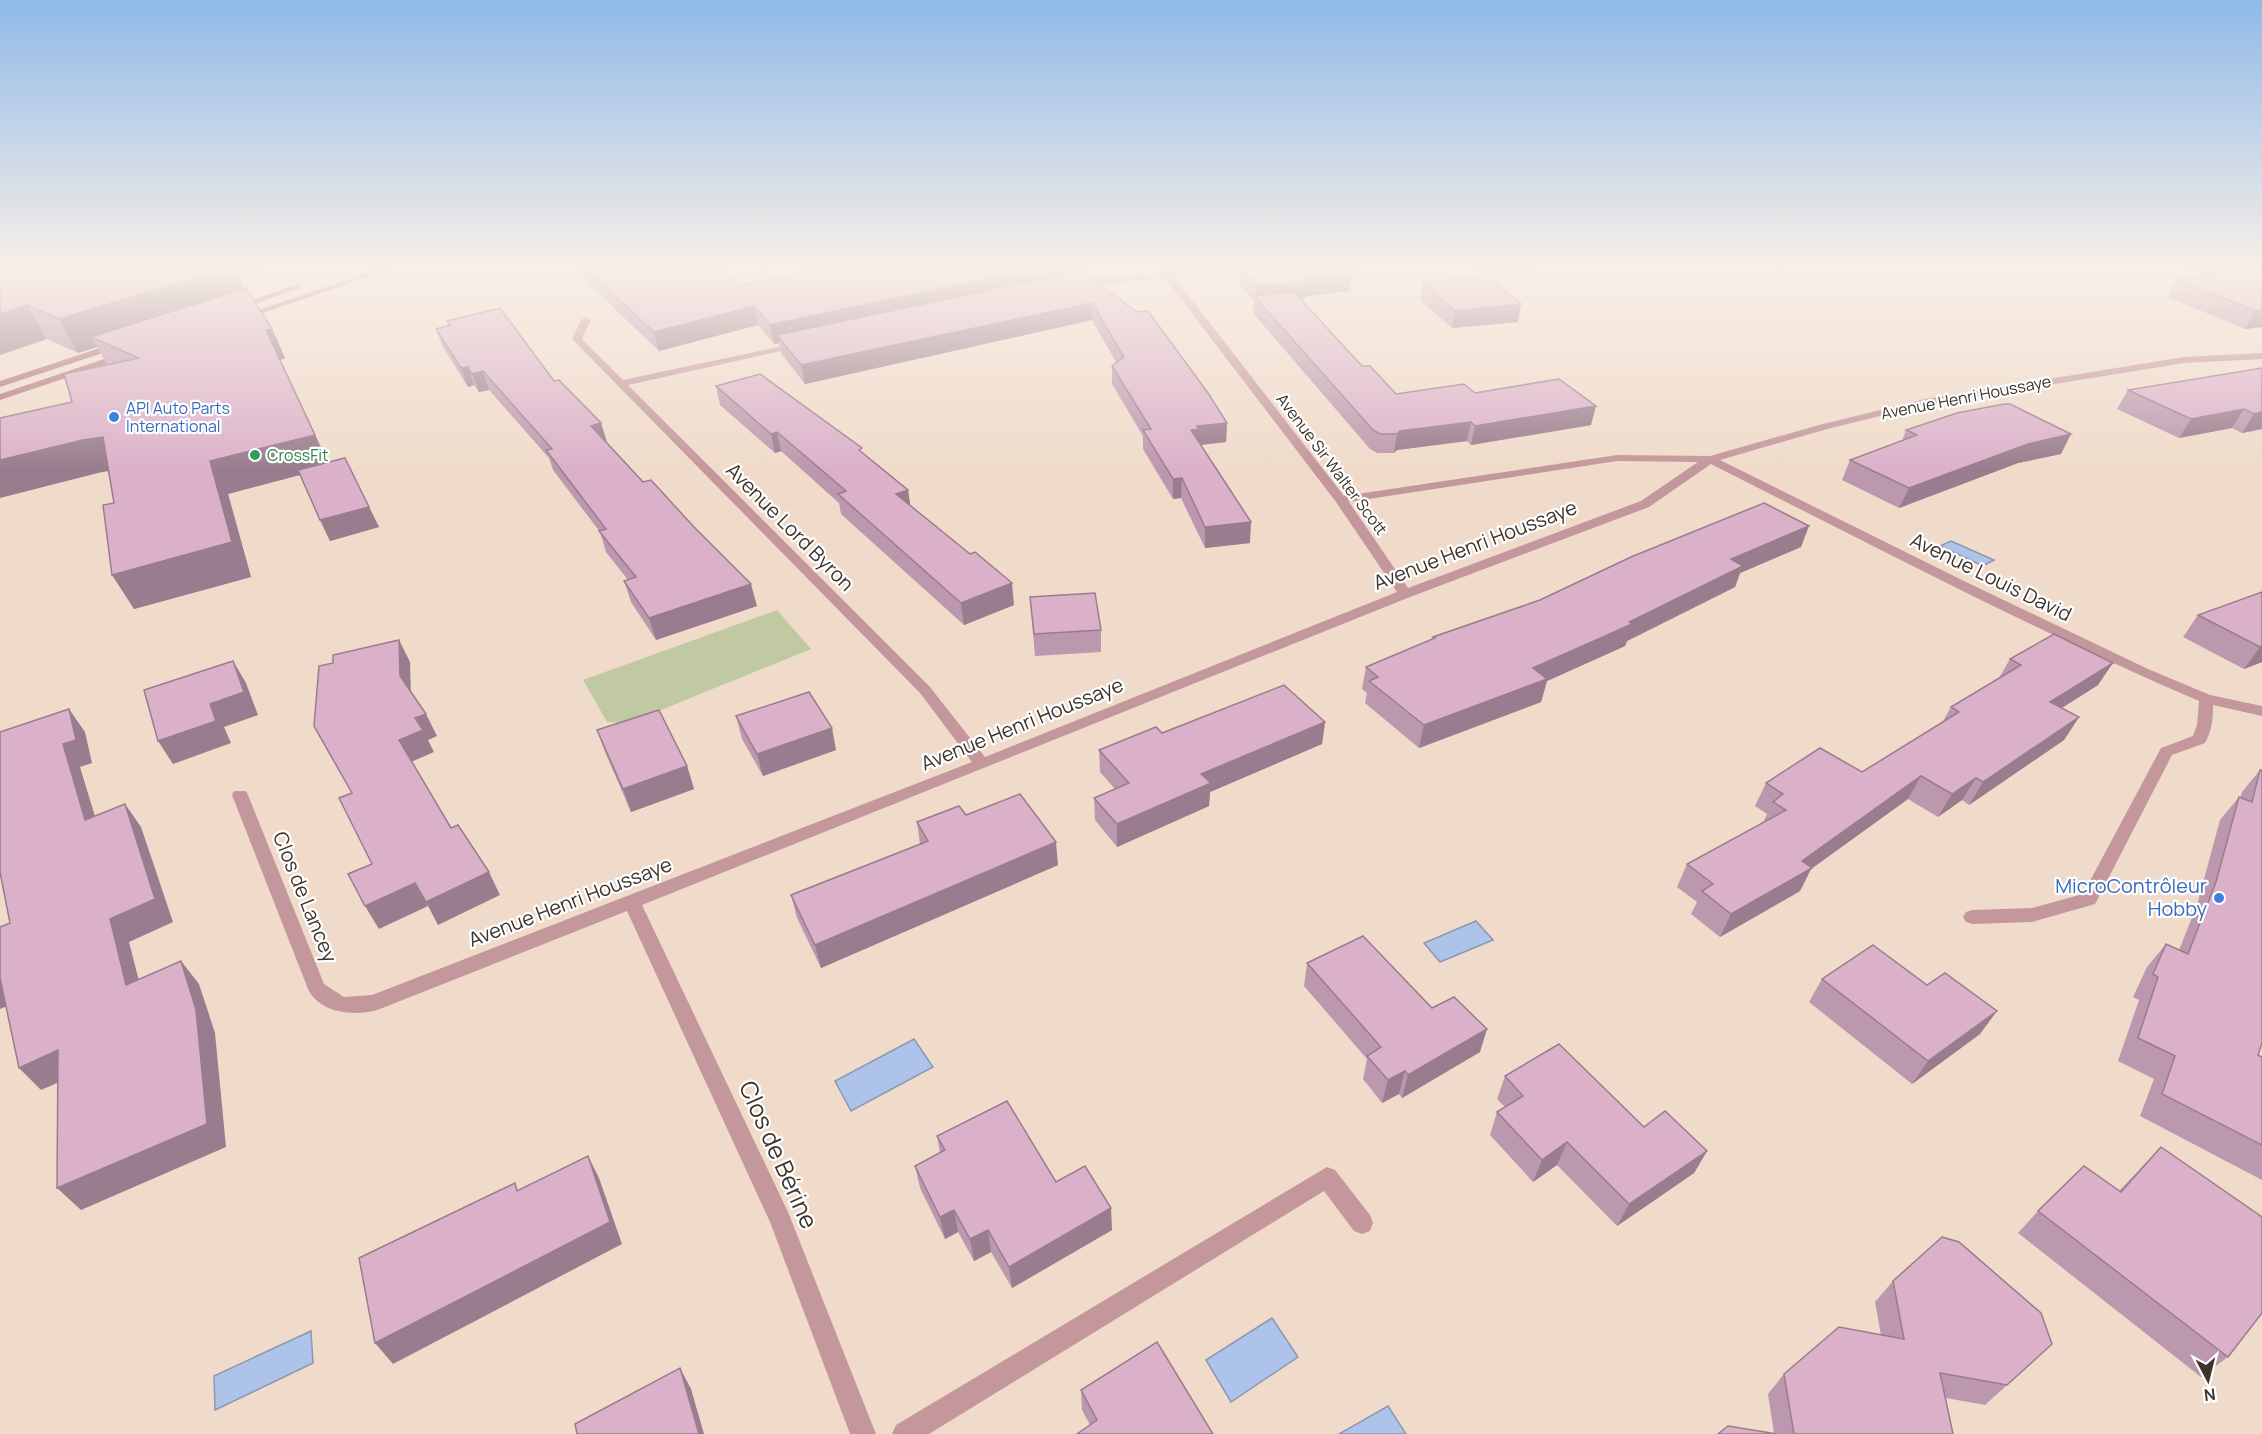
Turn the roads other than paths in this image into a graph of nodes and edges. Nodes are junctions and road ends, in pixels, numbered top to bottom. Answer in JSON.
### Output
{"nodes":[{"id":1,"x":578,"y":337,"type":"edge"},
{"id":2,"x":1216,"y":337,"type":"edge"},
{"id":3,"x":810,"y":341,"type":"edge"},
{"id":4,"x":125,"y":343,"type":"edge"},
{"id":5,"x":132,"y":353,"type":"edge"},
{"id":6,"x":2262,"y":356,"type":"edge"},
{"id":7,"x":624,"y":383,"type":"junction"},
{"id":8,"x":0,"y":384,"type":"edge"},
{"id":9,"x":0,"y":397,"type":"edge"},
{"id":10,"x":1710,"y":459,"type":"junction"},
{"id":11,"x":1341,"y":500,"type":"junction"},
{"id":12,"x":1405,"y":594,"type":"junction"},
{"id":13,"x":2206,"y":699,"type":"junction"},
{"id":14,"x":2262,"y":711,"type":"edge"},
{"id":15,"x":982,"y":764,"type":"junction"},
{"id":16,"x":240,"y":795,"type":"dead end"},
{"id":17,"x":632,"y":902,"type":"junction"},
{"id":18,"x":1972,"y":917,"type":"dead end"},
{"id":19,"x":341,"y":1005,"type":"joint"},
{"id":20,"x":1362,"y":1223,"type":"dead end"},
{"id":21,"x":863,"y":1434,"type":"edge"},
{"id":22,"x":905,"y":1434,"type":"edge"}],
"edges":[{"from":1,"to":7,"type":"street","name":"Avenue Lord Byron"},
{"from":2,"to":11,"type":"street","name":"Avenue Sir Walter Scott"},
{"from":3,"to":7,"type":"street"},
{"from":4,"to":8,"type":"main road"},
{"from":5,"to":9,"type":"main road"},
{"from":6,"to":10,"type":"street","name":"Avenue Henri Houssaye"},
{"from":7,"to":15,"type":"street","name":"Avenue Lord Byron"},
{"from":10,"to":11,"type":"street","name":"Avenue Henri Houssaye"},
{"from":10,"to":12,"type":"street","name":"Avenue Henri Houssaye"},
{"from":10,"to":13,"type":"street","name":"Avenue Louis David"},
{"from":11,"to":12,"type":"street","name":"Avenue Sir Walter Scott"},
{"from":12,"to":15,"type":"street","name":"Avenue Henri Houssaye"},
{"from":13,"to":14,"type":"street","name":"Avenue Louis David"},
{"from":13,"to":18,"type":"street"},
{"from":15,"to":17,"type":"street","name":"Avenue Henri Houssaye"},
{"from":16,"to":19,"type":"street","name":"Clos de Lancey"},
{"from":17,"to":19,"type":"street","name":"Avenue Henri Houssaye"},
{"from":17,"to":21,"type":"street","name":"Clos de Bérine"},
{"from":20,"to":22,"type":"street"}]}
